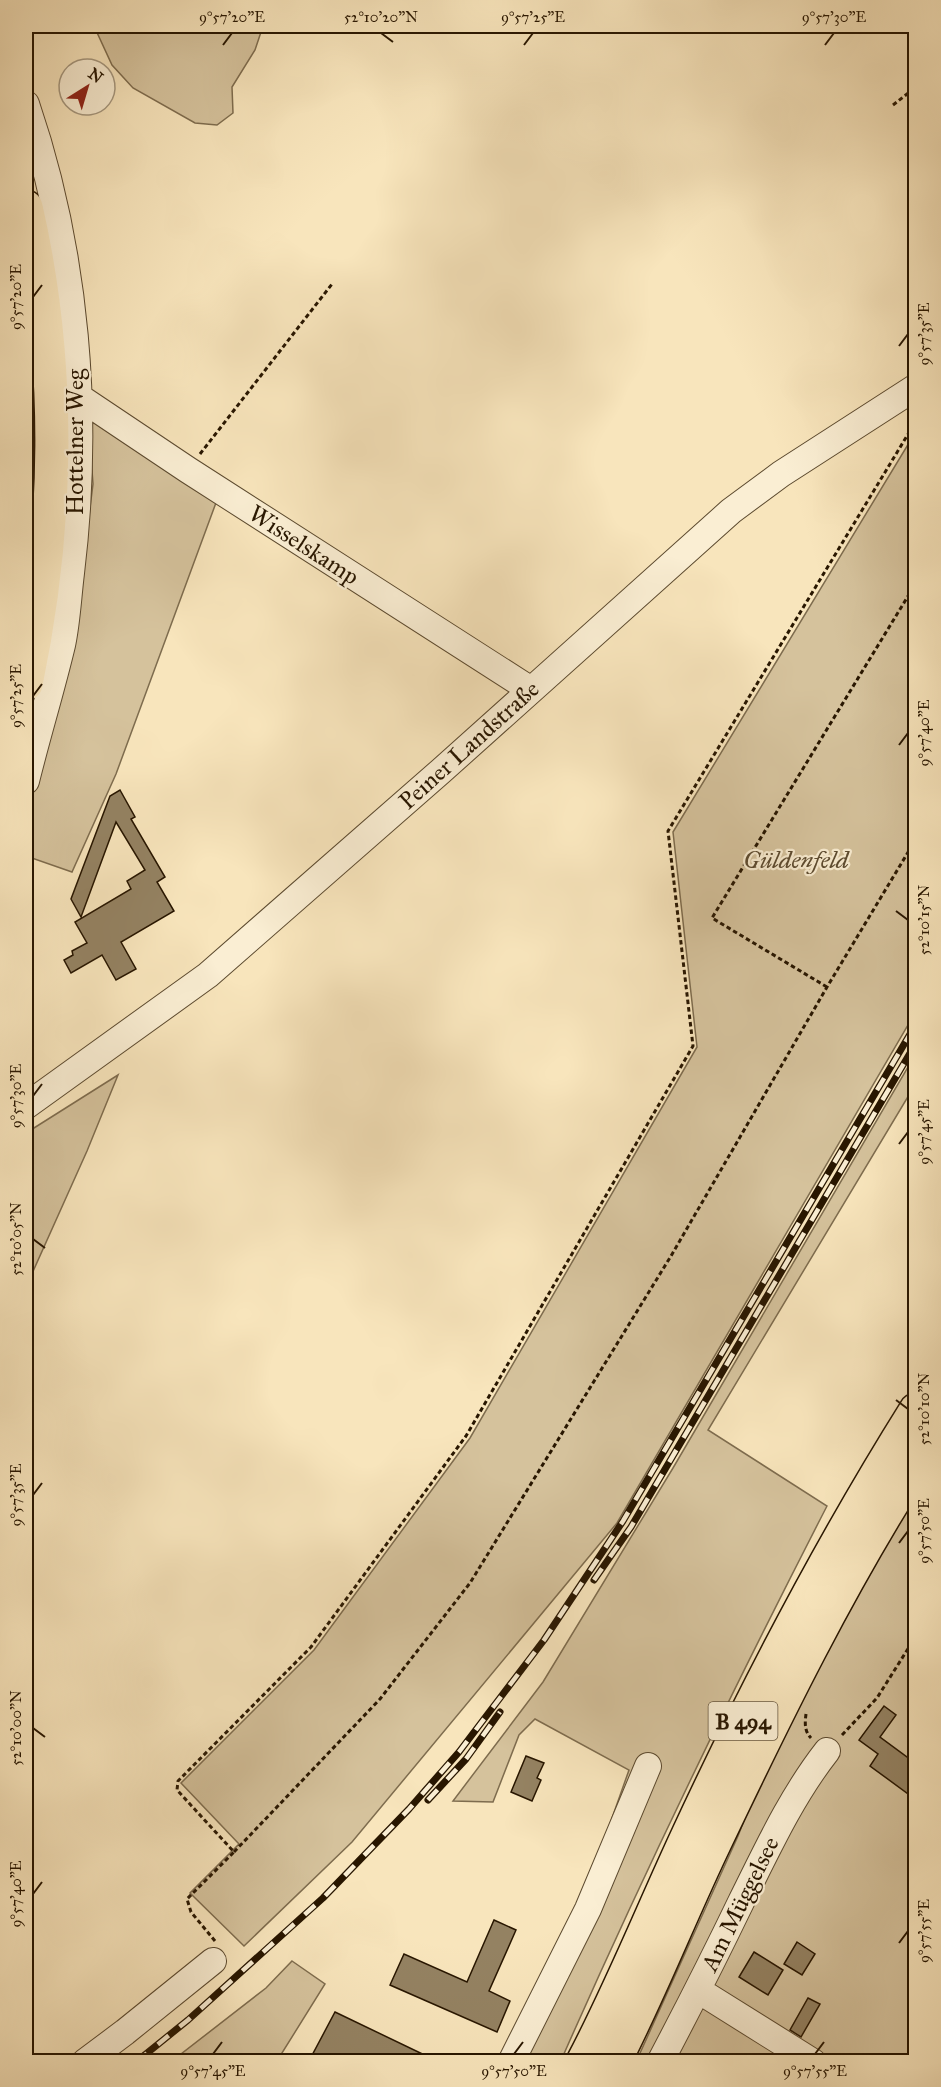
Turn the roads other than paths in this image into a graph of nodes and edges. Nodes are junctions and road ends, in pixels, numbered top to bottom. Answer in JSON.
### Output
{"nodes":[{"id":1,"x":26,"y":104,"type":"edge"},
{"id":2,"x":26,"y":207,"type":"edge"},
{"id":3,"x":26,"y":321,"type":"edge"},
{"id":4,"x":915,"y":387,"type":"edge"},
{"id":5,"x":79,"y":397,"type":"junction"},
{"id":6,"x":26,"y":570,"type":"edge"},
{"id":7,"x":26,"y":684,"type":"edge"},
{"id":8,"x":531,"y":690,"type":"junction"},
{"id":9,"x":26,"y":781,"type":"edge"},
{"id":10,"x":26,"y":1106,"type":"edge"},
{"id":11,"x":915,"y":1410,"type":"edge"},
{"id":12,"x":915,"y":1465,"type":"edge"},
{"id":13,"x":827,"y":1751,"type":"road end"},
{"id":14,"x":648,"y":1766,"type":"dead end"},
{"id":15,"x":213,"y":1961,"type":"road end"},
{"id":16,"x":698,"y":1990,"type":"junction"},
{"id":17,"x":85,"y":2061,"type":"edge"},
{"id":18,"x":511,"y":2061,"type":"edge"},
{"id":19,"x":583,"y":2061,"type":"edge"},
{"id":20,"x":614,"y":2061,"type":"edge"},
{"id":21,"x":660,"y":2061,"type":"edge"},
{"id":22,"x":813,"y":2061,"type":"edge"}],
"edges":[{"from":1,"to":5,"type":"street","name":"Hottelner Weg"},
{"from":2,"to":7,"type":"highway"},
{"from":3,"to":6,"type":"highway"},
{"from":4,"to":8,"type":"street","name":"Peiner Landstraße"},
{"from":5,"to":8,"type":"street","name":"Wisselskamp"},
{"from":5,"to":9,"type":"street","name":"Hottelner Weg"},
{"from":8,"to":10,"type":"street","name":"Peiner Landstraße"},
{"from":11,"to":19,"type":"highway","number":"B 494"},
{"from":12,"to":20,"type":"highway","number":"B 494"},
{"from":13,"to":16,"type":"street","name":"Am Müggelsee"},
{"from":14,"to":18,"type":"street"},
{"from":15,"to":17,"type":"street"},
{"from":16,"to":21,"type":"street","name":"Am Müggelsee"},
{"from":16,"to":22,"type":"street"}]}
